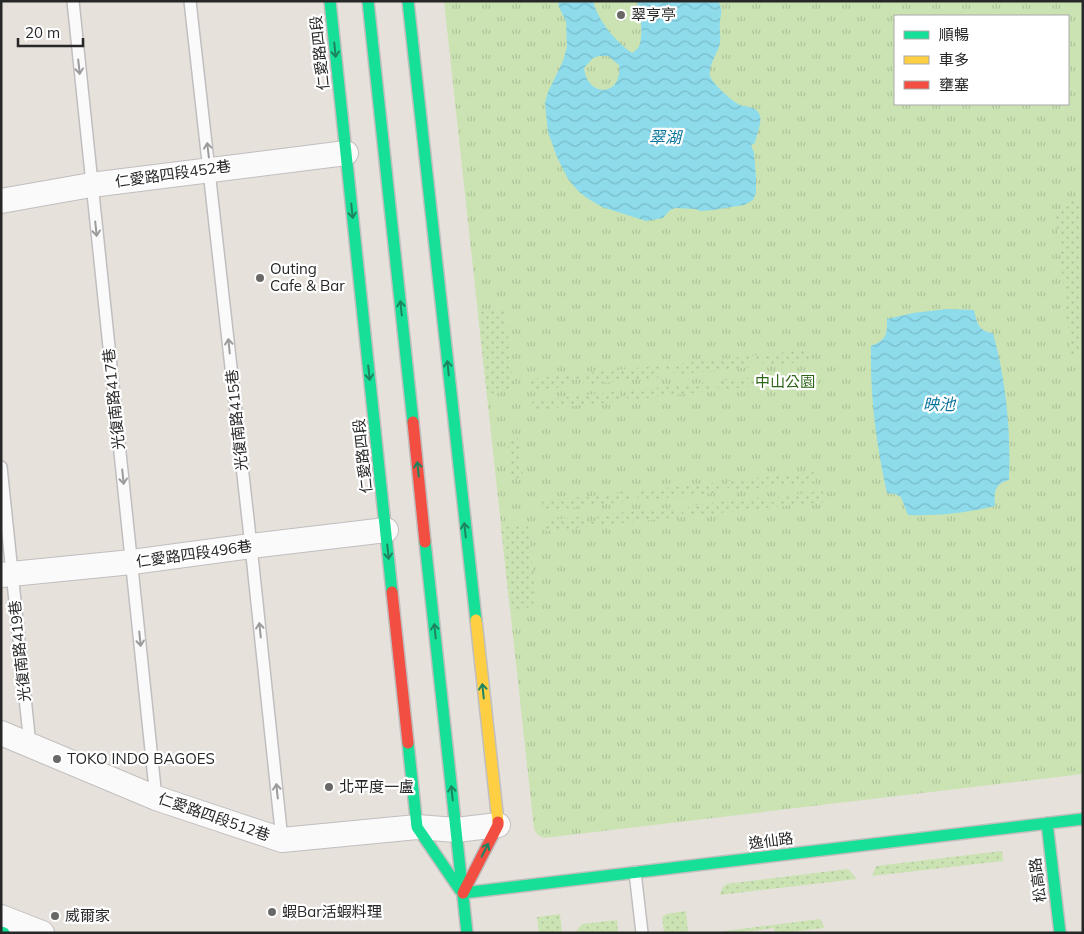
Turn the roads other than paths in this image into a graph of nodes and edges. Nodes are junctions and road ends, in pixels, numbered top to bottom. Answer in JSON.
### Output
{"nodes":[{"id":1,"x":73,"y":1,"type":"edge"},
{"id":2,"x":190,"y":1,"type":"edge"},
{"id":3,"x":330,"y":1,"type":"edge"},
{"id":4,"x":368,"y":1,"type":"edge"},
{"id":5,"x":408,"y":1,"type":"edge"},
{"id":6,"x":346,"y":153,"type":"junction"},
{"id":7,"x":210,"y":169,"type":"junction"},
{"id":8,"x":92,"y":185,"type":"junction"},
{"id":9,"x":1,"y":201,"type":"edge"},
{"id":10,"x":1,"y":467,"type":"edge"},
{"id":11,"x":386,"y":530,"type":"junction"},
{"id":12,"x":251,"y":546,"type":"junction"},
{"id":13,"x":132,"y":562,"type":"junction"},
{"id":14,"x":7,"y":575,"type":"edge"},
{"id":15,"x":1,"y":733,"type":"edge"},
{"id":16,"x":30,"y":745,"type":"junction"},
{"id":17,"x":156,"y":798,"type":"junction"},
{"id":18,"x":1083,"y":819,"type":"edge"},
{"id":19,"x":1047,"y":823,"type":"junction"},
{"id":20,"x":498,"y":824,"type":"junction"},
{"id":21,"x":417,"y":827,"type":"junction"},
{"id":22,"x":456,"y":830,"type":"junction"},
{"id":23,"x":282,"y":840,"type":"junction"},
{"id":24,"x":635,"y":872,"type":"junction"},
{"id":25,"x":463,"y":893,"type":"junction"},
{"id":26,"x":1,"y":917,"type":"edge"},
{"id":27,"x":42,"y":933,"type":"edge"},
{"id":28,"x":467,"y":933,"type":"edge"},
{"id":29,"x":642,"y":933,"type":"edge"},
{"id":30,"x":1060,"y":933,"type":"edge"}],
"edges":[{"from":1,"to":8,"type":"lane","name":"光復南路417巷","one_way":true},
{"from":7,"to":2,"type":"lane","name":"光復南路415巷","one_way":true},
{"from":3,"to":6,"type":"main road","name":"仁愛路四段","one_way":true},
{"from":22,"to":4,"type":"main road","name":"仁愛路四段","one_way":true},
{"from":20,"to":5,"type":"main road","one_way":true},
{"from":6,"to":7,"type":"street","name":"仁愛路四段452巷"},
{"from":6,"to":11,"type":"main road","name":"仁愛路四段","one_way":true},
{"from":7,"to":8,"type":"street","name":"仁愛路四段452巷"},
{"from":12,"to":7,"type":"lane","name":"光復南路415巷","one_way":true},
{"from":8,"to":9,"type":"street","name":"仁愛路四段452巷"},
{"from":8,"to":13,"type":"lane","name":"光復南路417巷","one_way":true},
{"from":10,"to":14,"type":"lane","name":"光復南路419巷"},
{"from":11,"to":12,"type":"street","name":"仁愛路四段496巷"},
{"from":11,"to":21,"type":"main road","name":"仁愛路四段","one_way":true},
{"from":12,"to":13,"type":"street","name":"仁愛路四段496巷"},
{"from":23,"to":12,"type":"lane","name":"光復南路415巷","one_way":true},
{"from":13,"to":14,"type":"street","name":"仁愛路四段496巷"},
{"from":13,"to":17,"type":"lane","name":"光復南路417巷","one_way":true},
{"from":14,"to":16,"type":"lane","name":"光復南路419巷"},
{"from":15,"to":16,"type":"street","name":"仁愛路四段512巷"},
{"from":16,"to":17,"type":"street","name":"仁愛路四段512巷"},
{"from":17,"to":23,"type":"street","name":"仁愛路四段512巷"},
{"from":18,"to":19,"type":"main road","name":"逸仙路"},
{"from":19,"to":24,"type":"main road","name":"逸仙路"},
{"from":19,"to":30,"type":"main road","name":"松高路"},
{"from":20,"to":22,"type":"street","name":"仁愛路四段512巷"},
{"from":25,"to":20,"type":"main road","one_way":true},
{"from":21,"to":22,"type":"street","name":"仁愛路四段512巷"},
{"from":21,"to":23,"type":"street","name":"仁愛路四段512巷"},
{"from":21,"to":25,"type":"main road","name":"仁愛路四段"},
{"from":22,"to":25,"type":"main road","name":"仁愛路四段"},
{"from":24,"to":25,"type":"main road","name":"逸仙路"},
{"from":24,"to":29,"type":"lane"},
{"from":25,"to":28,"type":"main road","name":"仁愛路四段"},
{"from":26,"to":27,"type":"street"}]}
